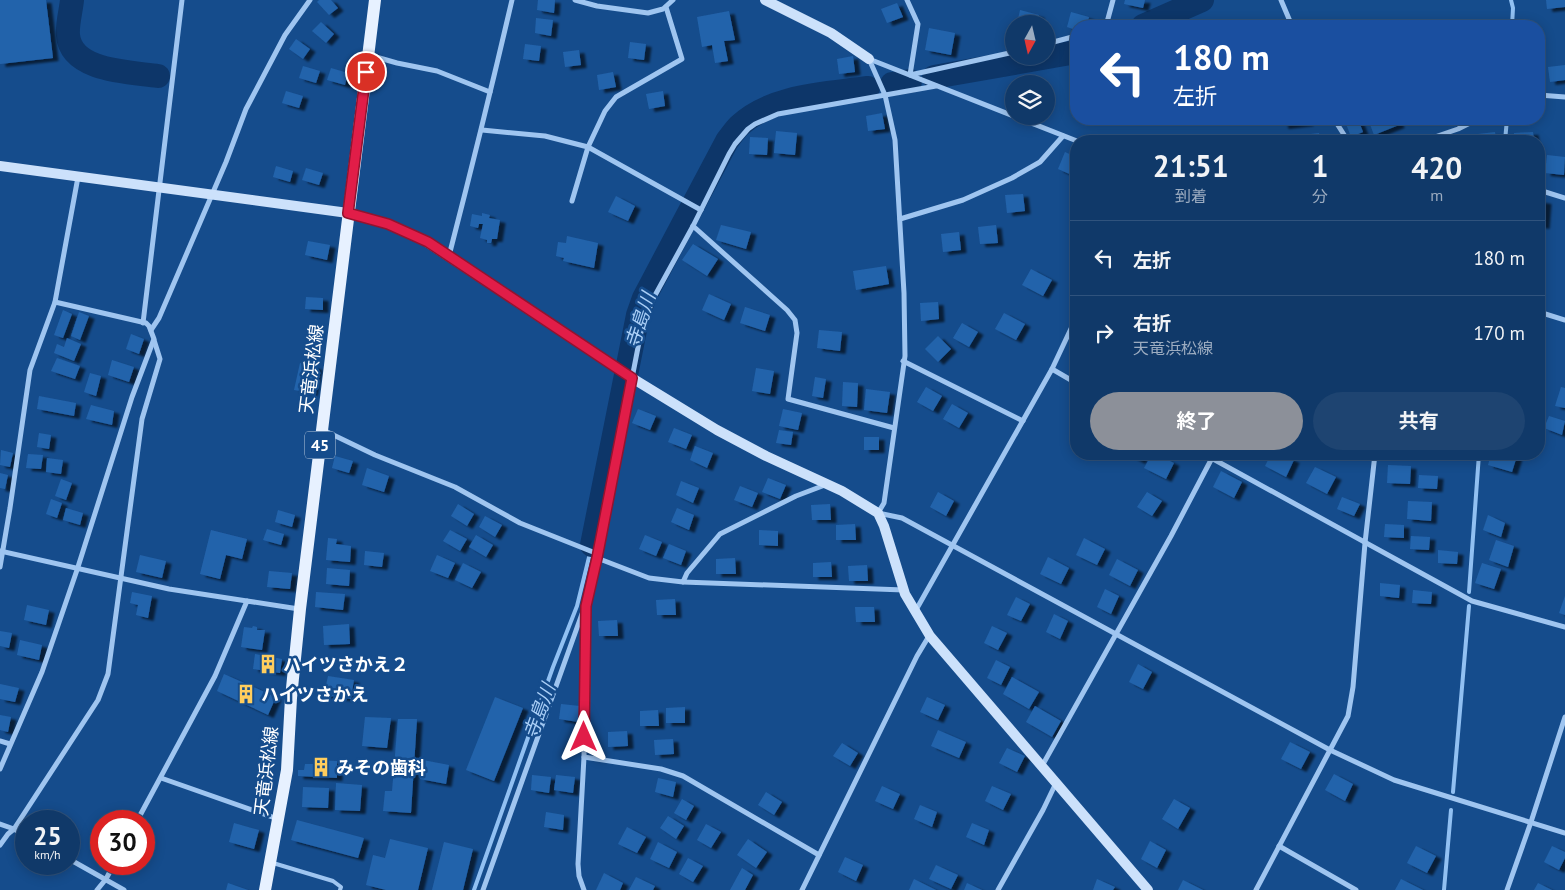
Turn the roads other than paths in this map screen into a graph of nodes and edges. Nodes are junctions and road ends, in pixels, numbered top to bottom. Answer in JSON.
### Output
{"nodes":[{"id":1,"x":182,"y":0,"type":"edge"},
{"id":2,"x":310,"y":0,"type":"edge"},
{"id":3,"x":375,"y":0,"type":"edge"},
{"id":4,"x":512,"y":0,"type":"edge"},
{"id":5,"x":575,"y":0,"type":"edge"},
{"id":6,"x":673,"y":0,"type":"edge"},
{"id":7,"x":765,"y":0,"type":"edge"},
{"id":8,"x":907,"y":0,"type":"edge"},
{"id":9,"x":1113,"y":0,"type":"edge"},
{"id":10,"x":1282,"y":0,"type":"edge"},
{"id":11,"x":666,"y":7,"type":"junction"},
{"id":12,"x":1108,"y":20,"type":"edge"},
{"id":13,"x":1290,"y":20,"type":"edge"},
{"id":14,"x":1070,"y":38,"type":"edge"},
{"id":15,"x":1055,"y":42,"type":"edge"},
{"id":16,"x":368,"y":54,"type":"junction"},
{"id":17,"x":1005,"y":54,"type":"edge"},
{"id":18,"x":869,"y":59,"type":"junction"},
{"id":19,"x":910,"y":75,"type":"junction"},
{"id":20,"x":936,"y":86,"type":"junction"},
{"id":21,"x":490,"y":92,"type":"junction"},
{"id":22,"x":885,"y":95,"type":"junction"},
{"id":23,"x":1545,"y":95,"type":"edge"},
{"id":24,"x":1565,"y":97,"type":"edge"},
{"id":25,"x":1466,"y":125,"type":"edge"},
{"id":26,"x":482,"y":130,"type":"junction"},
{"id":27,"x":1440,"y":135,"type":"edge"},
{"id":28,"x":1063,"y":136,"type":"junction"},
{"id":29,"x":1070,"y":138,"type":"edge"},
{"id":30,"x":588,"y":147,"type":"junction"},
{"id":31,"x":0,"y":166,"type":"edge"},
{"id":32,"x":78,"y":177,"type":"junction"},
{"id":33,"x":158,"y":188,"type":"junction"},
{"id":34,"x":1545,"y":192,"type":"edge"},
{"id":35,"x":211,"y":195,"type":"junction"},
{"id":36,"x":1565,"y":198,"type":"edge"},
{"id":37,"x":572,"y":201,"type":"dead end"},
{"id":38,"x":699,"y":209,"type":"junction"},
{"id":39,"x":348,"y":213,"type":"junction"},
{"id":40,"x":900,"y":219,"type":"junction"},
{"id":41,"x":693,"y":226,"type":"junction"},
{"id":42,"x":450,"y":256,"type":"junction"},
{"id":43,"x":55,"y":302,"type":"junction"},
{"id":44,"x":1545,"y":314,"type":"edge"},
{"id":45,"x":1565,"y":320,"type":"edge"},
{"id":46,"x":143,"y":323,"type":"junction"},
{"id":47,"x":151,"y":330,"type":"junction"},
{"id":48,"x":1070,"y":331,"type":"edge"},
{"id":49,"x":154,"y":339,"type":"junction"},
{"id":50,"x":903,"y":362,"type":"junction"},
{"id":51,"x":1052,"y":370,"type":"junction"},
{"id":52,"x":629,"y":375,"type":"junction"},
{"id":53,"x":1070,"y":380,"type":"edge"},
{"id":54,"x":1023,"y":421,"type":"junction"},
{"id":55,"x":894,"y":428,"type":"junction"},
{"id":56,"x":321,"y":430,"type":"junction"},
{"id":57,"x":1211,"y":460,"type":"edge"},
{"id":58,"x":1216,"y":460,"type":"edge"},
{"id":59,"x":1373,"y":460,"type":"edge"},
{"id":60,"x":828,"y":484,"type":"junction"},
{"id":61,"x":878,"y":513,"type":"junction"},
{"id":62,"x":1365,"y":542,"type":"junction"},
{"id":63,"x":953,"y":545,"type":"junction"},
{"id":64,"x":2,"y":552,"type":"edge"},
{"id":65,"x":596,"y":555,"type":"junction"},
{"id":66,"x":0,"y":567,"type":"edge"},
{"id":67,"x":77,"y":570,"type":"junction"},
{"id":68,"x":122,"y":578,"type":"junction"},
{"id":69,"x":683,"y":582,"type":"junction"},
{"id":70,"x":904,"y":590,"type":"junction"},
{"id":71,"x":247,"y":601,"type":"junction"},
{"id":72,"x":586,"y":606,"type":"junction"},
{"id":73,"x":300,"y":609,"type":"junction"},
{"id":74,"x":916,"y":610,"type":"junction"},
{"id":75,"x":1565,"y":628,"type":"edge"},
{"id":76,"x":1118,"y":634,"type":"junction"},
{"id":77,"x":930,"y":636,"type":"junction"},
{"id":78,"x":1565,"y":716,"type":"edge"},
{"id":79,"x":0,"y":741,"type":"edge"},
{"id":80,"x":10,"y":744,"type":"junction"},
{"id":81,"x":1330,"y":750,"type":"junction"},
{"id":82,"x":584,"y":757,"type":"junction"},
{"id":83,"x":1042,"y":766,"type":"junction"},
{"id":84,"x":0,"y":769,"type":"edge"},
{"id":85,"x":160,"y":778,"type":"junction"},
{"id":86,"x":1056,"y":782,"type":"junction"},
{"id":87,"x":143,"y":810,"type":"edge"},
{"id":88,"x":279,"y":819,"type":"junction"},
{"id":89,"x":1532,"y":822,"type":"junction"},
{"id":90,"x":0,"y":824,"type":"edge"},
{"id":91,"x":14,"y":829,"type":"junction"},
{"id":92,"x":1565,"y":833,"type":"edge"},
{"id":93,"x":0,"y":845,"type":"edge"},
{"id":94,"x":1279,"y":846,"type":"junction"},
{"id":95,"x":819,"y":855,"type":"junction"},
{"id":96,"x":270,"y":862,"type":"junction"},
{"id":97,"x":80,"y":865,"type":"edge"},
{"id":98,"x":108,"y":875,"type":"edge"},
{"id":99,"x":106,"y":879,"type":"junction"},
{"id":100,"x":96,"y":890,"type":"edge"},
{"id":101,"x":124,"y":890,"type":"edge"},
{"id":102,"x":265,"y":890,"type":"edge"},
{"id":103,"x":340,"y":890,"type":"edge"},
{"id":104,"x":483,"y":890,"type":"edge"},
{"id":105,"x":584,"y":890,"type":"edge"},
{"id":106,"x":802,"y":890,"type":"edge"},
{"id":107,"x":998,"y":890,"type":"edge"},
{"id":108,"x":1148,"y":890,"type":"edge"},
{"id":109,"x":1256,"y":890,"type":"edge"},
{"id":110,"x":1356,"y":890,"type":"edge"},
{"id":111,"x":1507,"y":890,"type":"edge"}],
"edges":[{"from":1,"to":33,"type":"street"},
{"from":2,"to":35,"type":"street"},
{"from":3,"to":16,"type":"main road","name":"天竜浜松線","number":"45"},
{"from":4,"to":21,"type":"street"},
{"from":5,"to":11,"type":"street"},
{"from":6,"to":11,"type":"street"},
{"from":7,"to":18,"type":"street"},
{"from":8,"to":19,"type":"street"},
{"from":9,"to":12,"type":"street"},
{"from":10,"to":13,"type":"street"},
{"from":11,"to":30,"type":"street"},
{"from":14,"to":15,"type":"street"},
{"from":16,"to":21,"type":"street"},
{"from":16,"to":39,"type":"main road","name":"天竜浜松線","number":"45"},
{"from":17,"to":19,"type":"street"},
{"from":18,"to":19,"type":"street"},
{"from":18,"to":22,"type":"street"},
{"from":19,"to":20,"type":"street"},
{"from":20,"to":22,"type":"street"},
{"from":20,"to":28,"type":"street"},
{"from":21,"to":26,"type":"street"},
{"from":22,"to":38,"type":"street"},
{"from":22,"to":40,"type":"street"},
{"from":23,"to":24,"type":"street"},
{"from":25,"to":27,"type":"street"},
{"from":26,"to":30,"type":"street"},
{"from":26,"to":42,"type":"street"},
{"from":28,"to":29,"type":"street"},
{"from":28,"to":40,"type":"street"},
{"from":30,"to":37,"type":"street"},
{"from":30,"to":38,"type":"street"},
{"from":31,"to":32,"type":"street"},
{"from":32,"to":33,"type":"street"},
{"from":32,"to":43,"type":"street"},
{"from":33,"to":35,"type":"street"},
{"from":33,"to":46,"type":"street"},
{"from":34,"to":36,"type":"street"},
{"from":35,"to":39,"type":"street"},
{"from":35,"to":47,"type":"street"},
{"from":38,"to":41,"type":"street"},
{"from":39,"to":42,"type":"street"},
{"from":39,"to":56,"type":"main road","name":"天竜浜松線","number":"45"},
{"from":40,"to":50,"type":"street"},
{"from":41,"to":52,"type":"street"},
{"from":41,"to":55,"type":"street"},
{"from":42,"to":52,"type":"street"},
{"from":43,"to":46,"type":"street"},
{"from":43,"to":64,"type":"street"},
{"from":44,"to":45,"type":"street"},
{"from":46,"to":47,"type":"street"},
{"from":47,"to":49,"type":"street"},
{"from":48,"to":51,"type":"street"},
{"from":49,"to":67,"type":"street"},
{"from":49,"to":68,"type":"street"},
{"from":50,"to":54,"type":"street"},
{"from":50,"to":55,"type":"street"},
{"from":51,"to":53,"type":"street"},
{"from":51,"to":54,"type":"street"},
{"from":52,"to":60,"type":"street"},
{"from":52,"to":65,"type":"street"},
{"from":54,"to":63,"type":"street"},
{"from":55,"to":61,"type":"street"},
{"from":56,"to":65,"type":"street"},
{"from":56,"to":73,"type":"main road","name":"天竜浜松線","number":"45"},
{"from":57,"to":76,"type":"street"},
{"from":58,"to":62,"type":"street"},
{"from":59,"to":62,"type":"street"},
{"from":60,"to":61,"type":"street"},
{"from":60,"to":69,"type":"street"},
{"from":61,"to":63,"type":"street"},
{"from":61,"to":70,"type":"street"},
{"from":62,"to":75,"type":"street"},
{"from":62,"to":81,"type":"street"},
{"from":63,"to":74,"type":"street"},
{"from":63,"to":76,"type":"street"},
{"from":64,"to":66,"type":"street"},
{"from":64,"to":67,"type":"street"},
{"from":65,"to":69,"type":"street"},
{"from":65,"to":72,"type":"street"},
{"from":67,"to":68,"type":"street"},
{"from":67,"to":80,"type":"street"},
{"from":68,"to":71,"type":"street"},
{"from":68,"to":91,"type":"street"},
{"from":69,"to":70,"type":"street"},
{"from":70,"to":74,"type":"street"},
{"from":71,"to":73,"type":"street"},
{"from":71,"to":85,"type":"street"},
{"from":72,"to":82,"type":"street"},
{"from":72,"to":104,"type":"street"},
{"from":73,"to":88,"type":"main road","name":"天竜浜松線","number":"45"},
{"from":74,"to":77,"type":"street"},
{"from":76,"to":81,"type":"street"},
{"from":76,"to":83,"type":"street"},
{"from":77,"to":83,"type":"street"},
{"from":77,"to":95,"type":"street"},
{"from":78,"to":89,"type":"street"},
{"from":79,"to":80,"type":"street"},
{"from":80,"to":84,"type":"street"},
{"from":81,"to":89,"type":"street"},
{"from":81,"to":94,"type":"street"},
{"from":82,"to":95,"type":"street"},
{"from":82,"to":105,"type":"street"},
{"from":83,"to":86,"type":"street"},
{"from":85,"to":87,"type":"street"},
{"from":85,"to":88,"type":"street"},
{"from":86,"to":107,"type":"street"},
{"from":86,"to":108,"type":"street"},
{"from":88,"to":96,"type":"main road","name":"天竜浜松線","number":"45"},
{"from":89,"to":92,"type":"street"},
{"from":89,"to":111,"type":"street"},
{"from":90,"to":91,"type":"street"},
{"from":91,"to":93,"type":"street"},
{"from":94,"to":109,"type":"street"},
{"from":94,"to":110,"type":"street"},
{"from":95,"to":106,"type":"street"},
{"from":96,"to":102,"type":"main road","name":"天竜浜松線","number":"45"},
{"from":96,"to":103,"type":"lane"},
{"from":97,"to":99,"type":"street"},
{"from":98,"to":99,"type":"street"},
{"from":99,"to":100,"type":"street"},
{"from":99,"to":101,"type":"street"}]}
